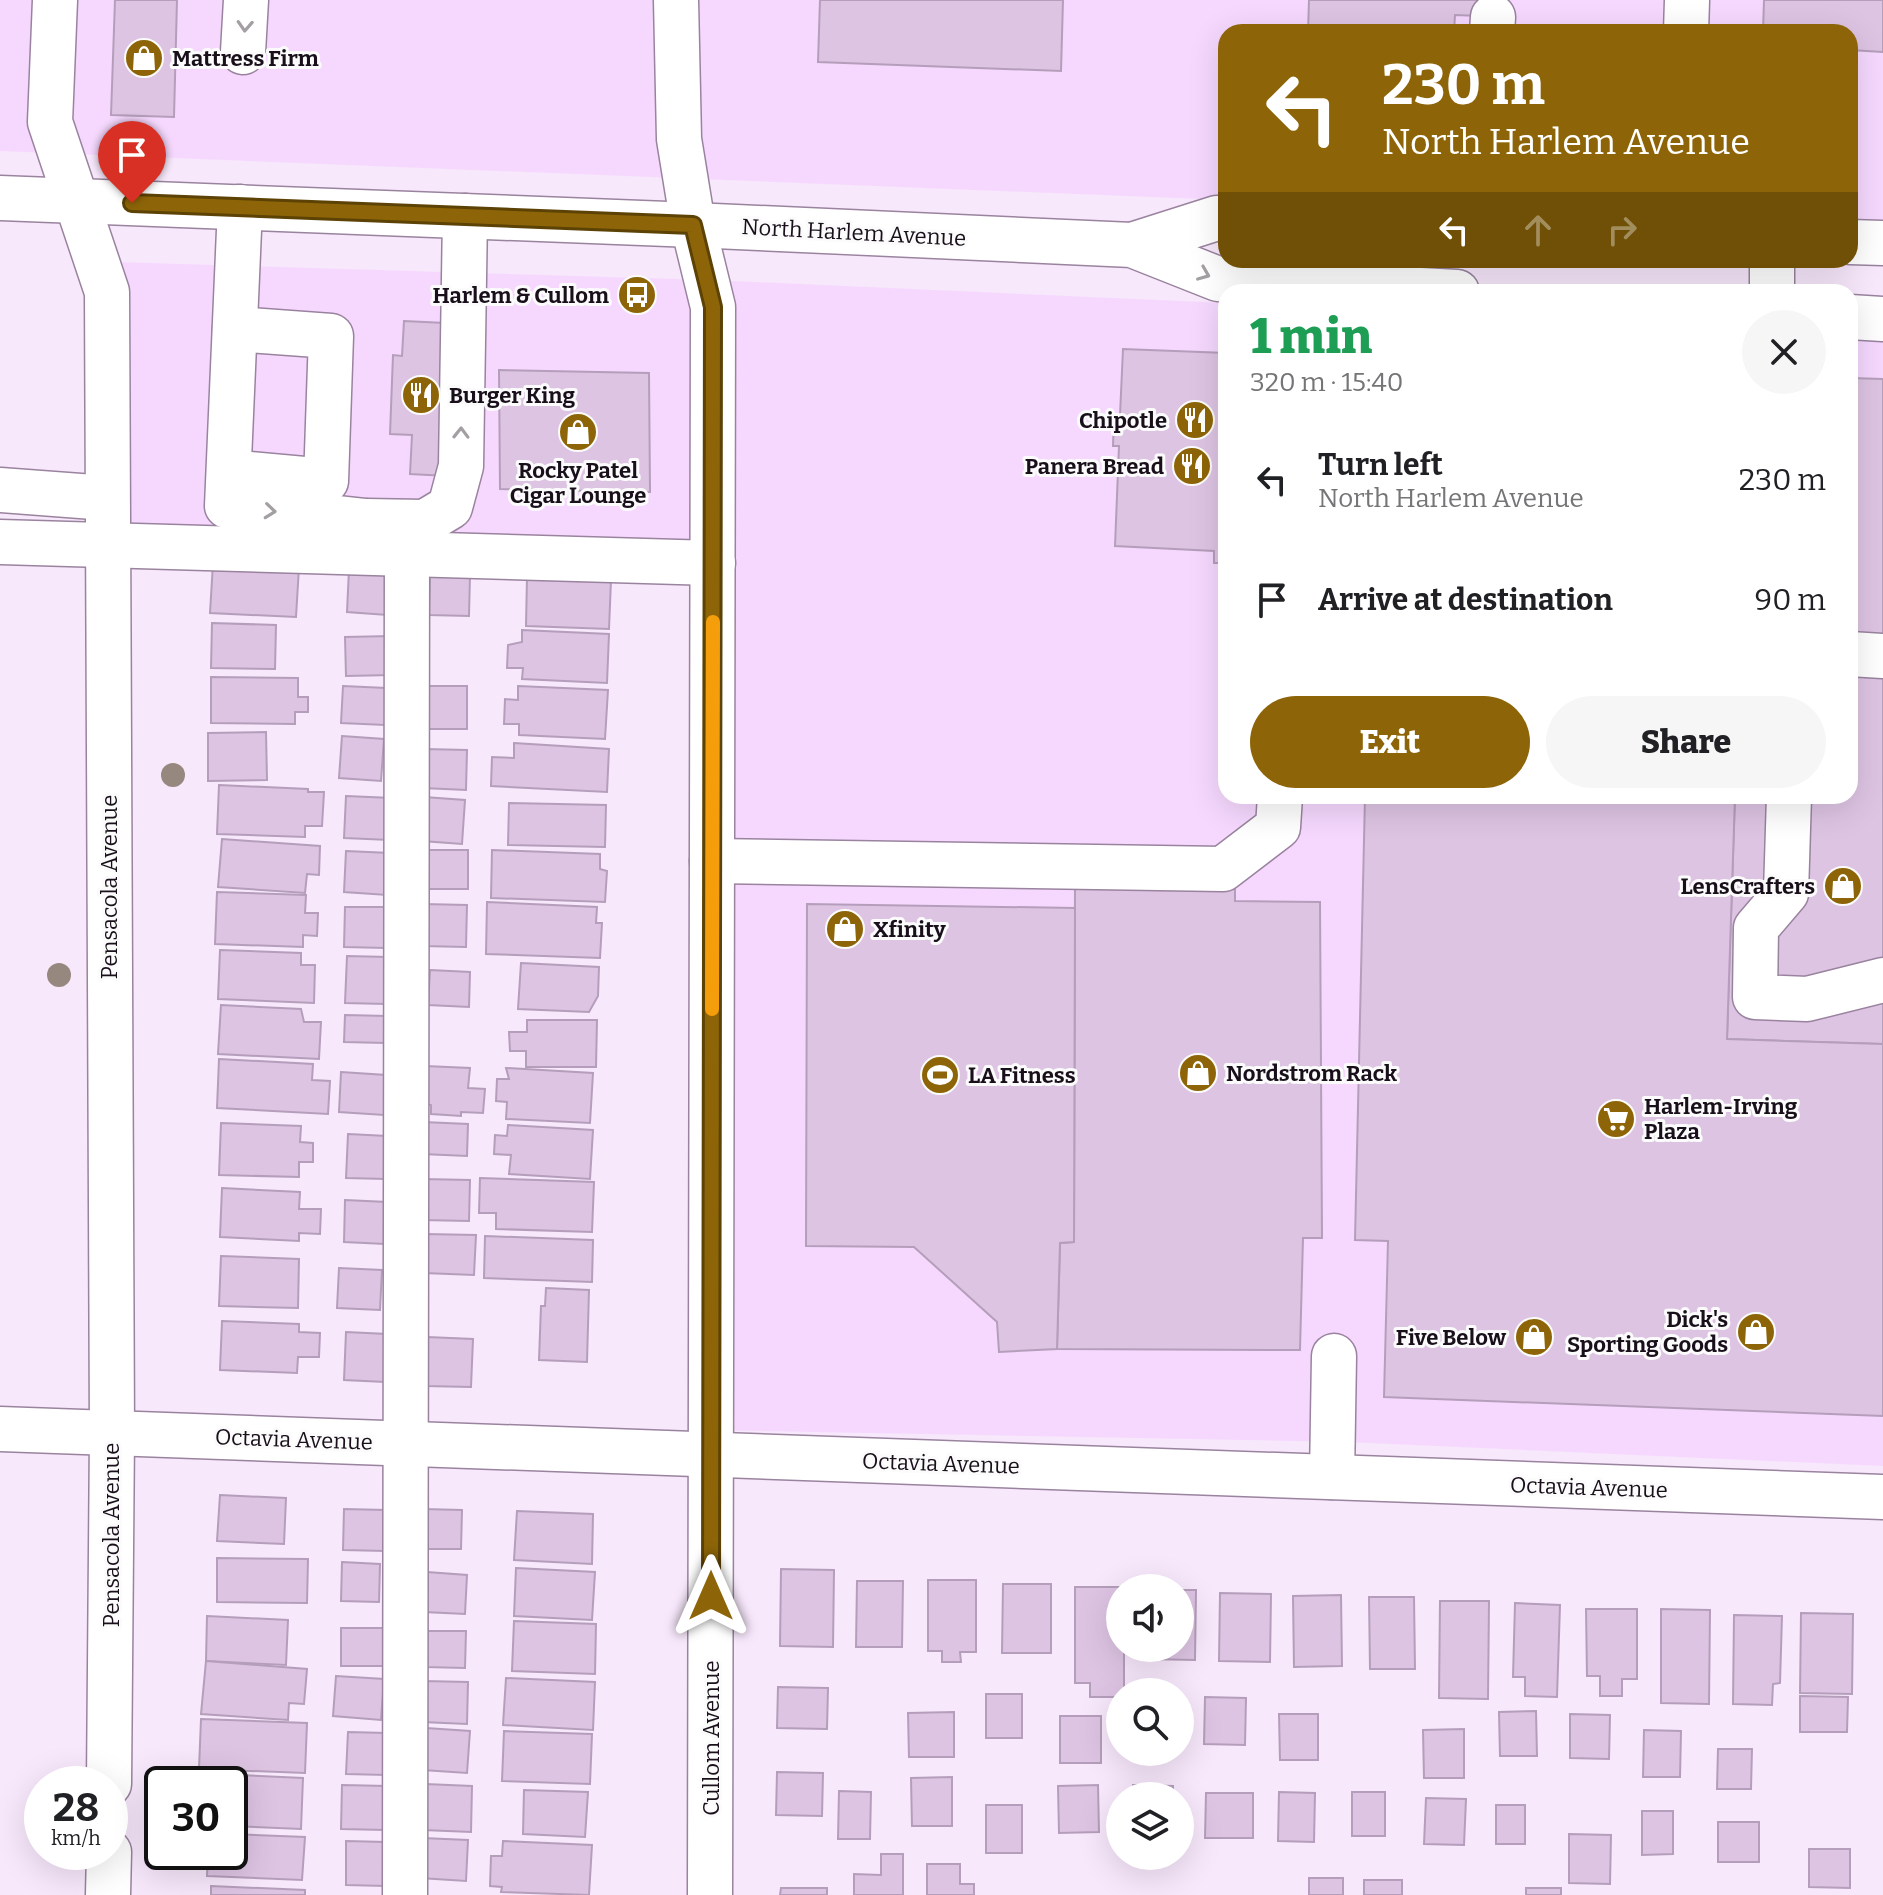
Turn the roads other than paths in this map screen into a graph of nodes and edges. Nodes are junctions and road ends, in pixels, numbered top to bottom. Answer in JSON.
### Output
{"nodes":[{"id":1,"x":55,"y":0,"type":"edge"},
{"id":2,"x":246,"y":0,"type":"edge"},
{"id":3,"x":676,"y":0,"type":"edge"},
{"id":4,"x":1687,"y":0,"type":"edge"},
{"id":5,"x":1686,"y":24,"type":"edge"},
{"id":6,"x":243,"y":52,"type":"dead end"},
{"id":7,"x":0,"y":198,"type":"edge"},
{"id":8,"x":77,"y":201,"type":"junction"},
{"id":9,"x":240,"y":207,"type":"junction"},
{"id":10,"x":465,"y":216,"type":"junction"},
{"id":11,"x":1218,"y":218,"type":"edge"},
{"id":12,"x":693,"y":225,"type":"junction"},
{"id":13,"x":1858,"y":242,"type":"edge"},
{"id":14,"x":1883,"y":243,"type":"edge"},
{"id":15,"x":1132,"y":245,"type":"junction"},
{"id":16,"x":1262,"y":284,"type":"edge"},
{"id":17,"x":1858,"y":317,"type":"edge"},
{"id":18,"x":1883,"y":319,"type":"edge"},
{"id":19,"x":235,"y":329,"type":"junction"},
{"id":20,"x":229,"y":472,"type":"junction"},
{"id":21,"x":0,"y":490,"type":"edge"},
{"id":22,"x":107,"y":498,"type":"junction"},
{"id":23,"x":0,"y":542,"type":"edge"},
{"id":24,"x":107,"y":545,"type":"junction"},
{"id":25,"x":407,"y":553,"type":"junction"},
{"id":26,"x":713,"y":563,"type":"junction"},
{"id":27,"x":1858,"y":654,"type":"edge"},
{"id":28,"x":1883,"y":656,"type":"edge"},
{"id":29,"x":1279,"y":804,"type":"edge"},
{"id":30,"x":1789,"y":804,"type":"edge"},
{"id":31,"x":712,"y":861,"type":"junction"},
{"id":32,"x":1883,"y":980,"type":"edge"},
{"id":33,"x":1334,"y":1356,"type":"dead end"},
{"id":34,"x":0,"y":1429,"type":"edge"},
{"id":35,"x":112,"y":1433,"type":"junction"},
{"id":36,"x":407,"y":1444,"type":"junction"},
{"id":37,"x":711,"y":1455,"type":"junction"},
{"id":38,"x":1332,"y":1477,"type":"junction"},
{"id":39,"x":1883,"y":1497,"type":"edge"},
{"id":40,"x":109,"y":1766,"type":"edge"},
{"id":41,"x":109,"y":1870,"type":"edge"},
{"id":42,"x":108,"y":1895,"type":"edge"},
{"id":43,"x":405,"y":1895,"type":"edge"},
{"id":44,"x":710,"y":1895,"type":"edge"}],
"edges":[{"from":1,"to":8,"type":"street","name":"Pensacola Avenue"},
{"from":2,"to":6,"type":"street","one_way":true},
{"from":3,"to":12,"type":"street","name":"Cullom Avenue"},
{"from":4,"to":5,"type":"street"},
{"from":7,"to":8,"type":"street","name":"North Harlem Avenue"},
{"from":8,"to":9,"type":"street","name":"North Harlem Avenue"},
{"from":8,"to":22,"type":"street","name":"Pensacola Avenue"},
{"from":9,"to":10,"type":"street","name":"North Harlem Avenue"},
{"from":9,"to":19,"type":"street"},
{"from":10,"to":12,"type":"street","name":"North Harlem Avenue"},
{"from":20,"to":10,"type":"street","one_way":true},
{"from":11,"to":15,"type":"street","name":"North Harlem Avenue"},
{"from":12,"to":15,"type":"street","name":"North Harlem Avenue"},
{"from":12,"to":26,"type":"street","name":"Cullom Avenue"},
{"from":13,"to":14,"type":"street"},
{"from":15,"to":16,"type":"street","name":"North Harlem Avenue","one_way":true},
{"from":17,"to":18,"type":"street"},
{"from":19,"to":20,"type":"street"},
{"from":19,"to":20,"type":"street"},
{"from":21,"to":22,"type":"street"},
{"from":22,"to":24,"type":"street","name":"Pensacola Avenue"},
{"from":23,"to":24,"type":"street"},
{"from":24,"to":25,"type":"street"},
{"from":24,"to":35,"type":"street","name":"Pensacola Avenue"},
{"from":25,"to":26,"type":"street"},
{"from":25,"to":36,"type":"street"},
{"from":26,"to":31,"type":"street","name":"Cullom Avenue"},
{"from":27,"to":28,"type":"street"},
{"from":29,"to":31,"type":"street"},
{"from":30,"to":32,"type":"street"},
{"from":31,"to":37,"type":"street","name":"Cullom Avenue"},
{"from":33,"to":38,"type":"street"},
{"from":34,"to":35,"type":"street","name":"Octavia Avenue"},
{"from":35,"to":36,"type":"street","name":"Octavia Avenue"},
{"from":35,"to":40,"type":"street","name":"Pensacola Avenue"},
{"from":36,"to":37,"type":"street","name":"Octavia Avenue"},
{"from":36,"to":43,"type":"street"},
{"from":37,"to":38,"type":"street","name":"Octavia Avenue"},
{"from":37,"to":44,"type":"street","name":"Cullom Avenue"},
{"from":38,"to":39,"type":"street","name":"Octavia Avenue"},
{"from":41,"to":42,"type":"street"}]}
